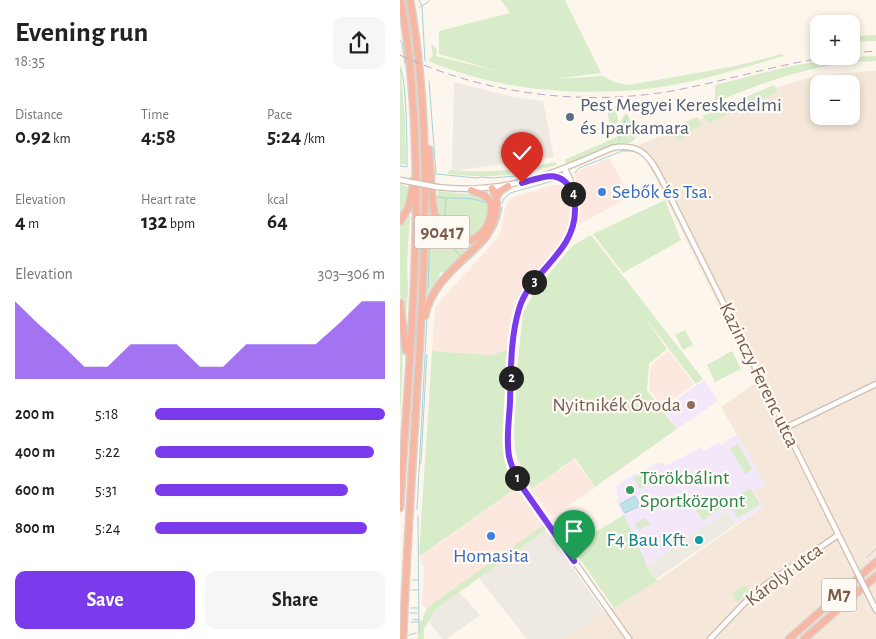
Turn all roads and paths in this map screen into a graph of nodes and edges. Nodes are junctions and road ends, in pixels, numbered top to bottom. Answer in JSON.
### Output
{"nodes":[{"id":1,"x":402,"y":0,"type":"edge"},
{"id":2,"x":410,"y":0,"type":"edge"},
{"id":3,"x":424,"y":132,"type":"junction"},
{"id":4,"x":575,"y":165,"type":"junction"},
{"id":5,"x":565,"y":169,"type":"junction"},
{"id":6,"x":416,"y":172,"type":"junction"},
{"id":7,"x":546,"y":176,"type":"junction"},
{"id":8,"x":400,"y":180,"type":"edge"},
{"id":9,"x":569,"y":180,"type":"junction"},
{"id":10,"x":508,"y":186,"type":"junction"},
{"id":11,"x":492,"y":188,"type":"junction"},
{"id":12,"x":471,"y":190,"type":"junction"},
{"id":13,"x":493,"y":201,"type":"junction"},
{"id":14,"x":400,"y":221,"type":"edge"},
{"id":15,"x":400,"y":303,"type":"edge"},
{"id":16,"x":419,"y":356,"type":"junction"},
{"id":17,"x":408,"y":377,"type":"junction"},
{"id":18,"x":876,"y":384,"type":"edge"},
{"id":19,"x":785,"y":428,"type":"junction"},
{"id":20,"x":400,"y":508,"type":"edge"},
{"id":21,"x":838,"y":535,"type":"junction"},
{"id":22,"x":876,"y":562,"type":"edge"},
{"id":23,"x":876,"y":576,"type":"edge"},
{"id":24,"x":876,"y":610,"type":"edge"},
{"id":25,"x":403,"y":639,"type":"edge"},
{"id":26,"x":629,"y":639,"type":"edge"},
{"id":27,"x":710,"y":639,"type":"edge"},
{"id":28,"x":789,"y":639,"type":"edge"},
{"id":29,"x":804,"y":639,"type":"edge"}],
"edges":[{"from":1,"to":6,"type":"highway"},
{"from":2,"to":3,"type":"highway"},
{"from":3,"to":13,"type":"highway","number":"90417"},
{"from":3,"to":16,"type":"highway"},
{"from":4,"to":5,"type":"street"},
{"from":4,"to":9,"type":"street"},
{"from":4,"to":19,"type":"street","name":"Kazinczy Ferenc utca"},
{"from":5,"to":7,"type":"street"},
{"from":5,"to":9,"type":"street"},
{"from":6,"to":14,"type":"highway"},
{"from":6,"to":17,"type":"highway"},
{"from":7,"to":9,"type":"street"},
{"from":7,"to":10,"type":"street"},
{"from":8,"to":12,"type":"street","bridge":true},
{"from":9,"to":26,"type":"street"},
{"from":10,"to":11,"type":"street"},
{"from":10,"to":13,"type":"highway"},
{"from":11,"to":12,"type":"street"},
{"from":11,"to":13,"type":"highway"},
{"from":12,"to":13,"type":"highway","number":"90417"},
{"from":13,"to":16,"type":"highway"},
{"from":15,"to":17,"type":"highway"},
{"from":16,"to":25,"type":"highway"},
{"from":17,"to":20,"type":"highway"},
{"from":18,"to":19,"type":"street"},
{"from":19,"to":21,"type":"street","name":"Kazinczy Ferenc utca"},
{"from":21,"to":24,"type":"street","name":"Kazinczy Ferenc utca","bridge":true},
{"from":21,"to":27,"type":"street","name":"Károlyi utca"},
{"from":22,"to":28,"type":"highway","number":"M7"},
{"from":23,"to":29,"type":"highway","number":"M7"}]}
